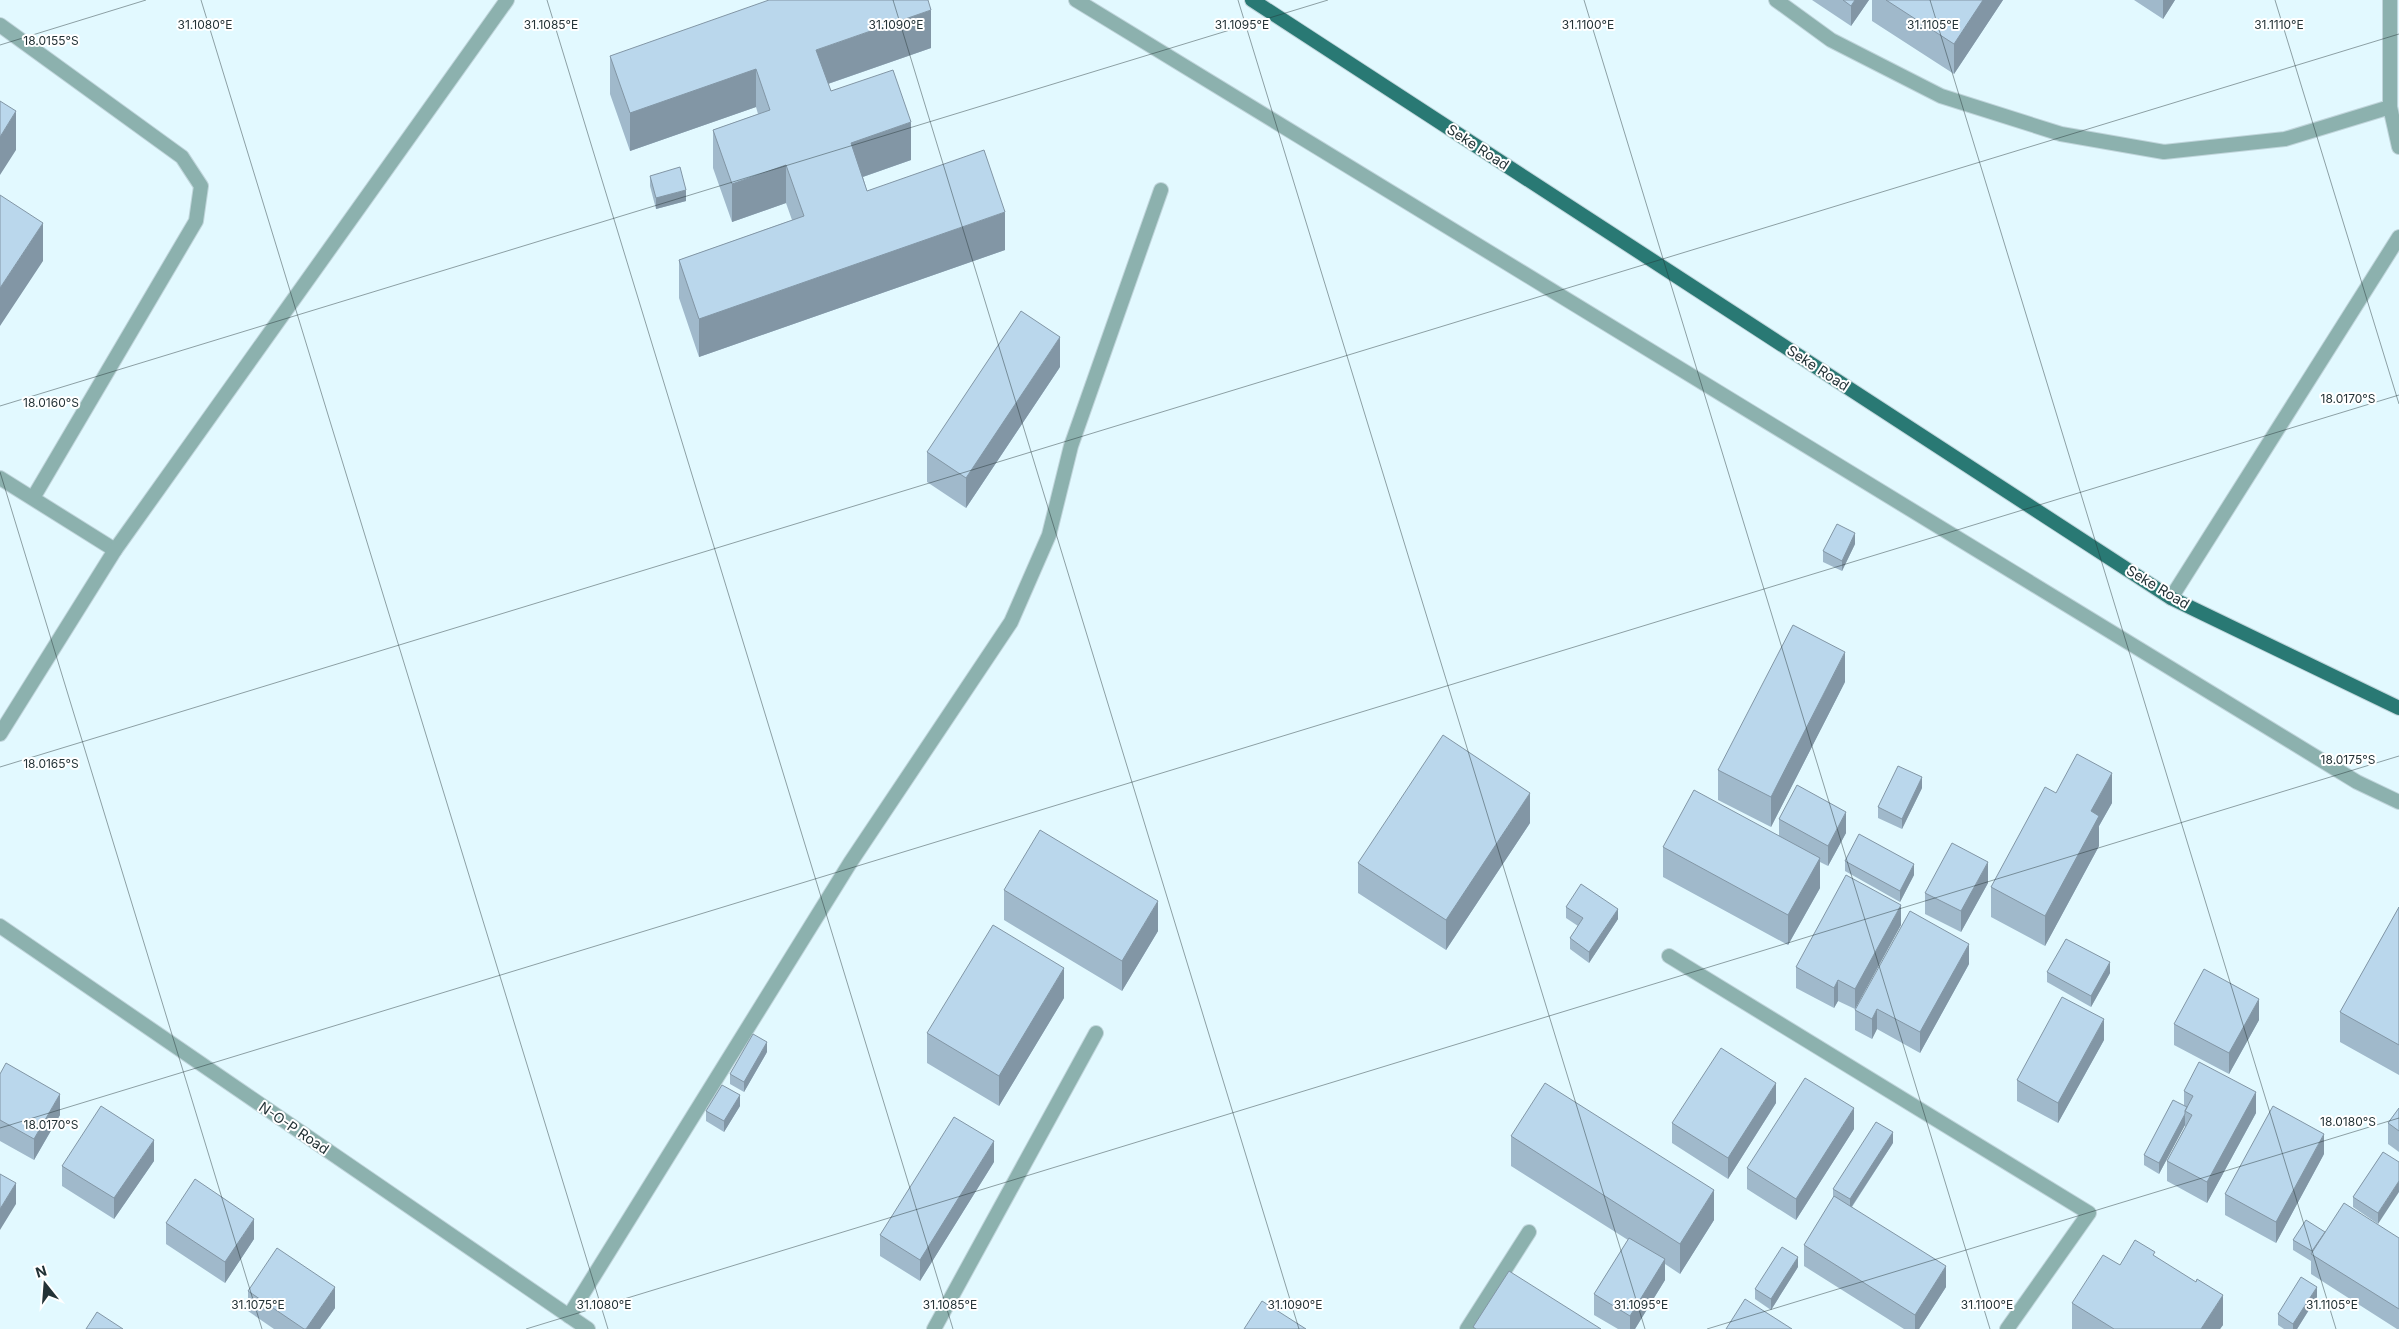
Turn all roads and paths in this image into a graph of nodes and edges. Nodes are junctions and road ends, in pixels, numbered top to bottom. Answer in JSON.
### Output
{"nodes":[{"id":1,"x":507,"y":0,"type":"edge"},
{"id":2,"x":1076,"y":0,"type":"edge"},
{"id":3,"x":1252,"y":0,"type":"edge"},
{"id":4,"x":1776,"y":0,"type":"edge"},
{"id":5,"x":2390,"y":0,"type":"edge"},
{"id":6,"x":0,"y":26,"type":"edge"},
{"id":7,"x":2390,"y":106,"type":"junction"},
{"id":8,"x":2399,"y":147,"type":"edge"},
{"id":9,"x":1161,"y":190,"type":"dead end"},
{"id":10,"x":2399,"y":237,"type":"edge"},
{"id":11,"x":0,"y":478,"type":"edge"},
{"id":12,"x":33,"y":498,"type":"junction"},
{"id":13,"x":115,"y":550,"type":"junction"},
{"id":14,"x":2171,"y":598,"type":"junction"},
{"id":15,"x":2399,"y":708,"type":"edge"},
{"id":16,"x":0,"y":734,"type":"edge"},
{"id":17,"x":2399,"y":802,"type":"edge"},
{"id":18,"x":0,"y":926,"type":"edge"},
{"id":19,"x":1669,"y":956,"type":"dead end"},
{"id":20,"x":1096,"y":1033,"type":"dead end"},
{"id":21,"x":1529,"y":1232,"type":"dead end"},
{"id":22,"x":569,"y":1316,"type":"junction"},
{"id":23,"x":588,"y":1329,"type":"edge"},
{"id":24,"x":934,"y":1329,"type":"edge"},
{"id":25,"x":1467,"y":1329,"type":"edge"},
{"id":26,"x":2007,"y":1329,"type":"edge"}],
"edges":[{"from":1,"to":13,"type":"street"},
{"from":2,"to":17,"type":"street"},
{"from":3,"to":14,"type":"main road","name":"Seke Road"},
{"from":4,"to":7,"type":"street"},
{"from":5,"to":7,"type":"street"},
{"from":6,"to":12,"type":"street"},
{"from":7,"to":8,"type":"street"},
{"from":9,"to":22,"type":"street"},
{"from":10,"to":14,"type":"street"},
{"from":11,"to":12,"type":"street"},
{"from":12,"to":13,"type":"street"},
{"from":13,"to":16,"type":"street"},
{"from":14,"to":15,"type":"main road","name":"Seke Road"},
{"from":18,"to":22,"type":"street","name":"N-O-P Road"},
{"from":19,"to":26,"type":"street"},
{"from":20,"to":24,"type":"street"},
{"from":21,"to":25,"type":"street"},
{"from":22,"to":23,"type":"street","name":"N-O-P Road"}]}
